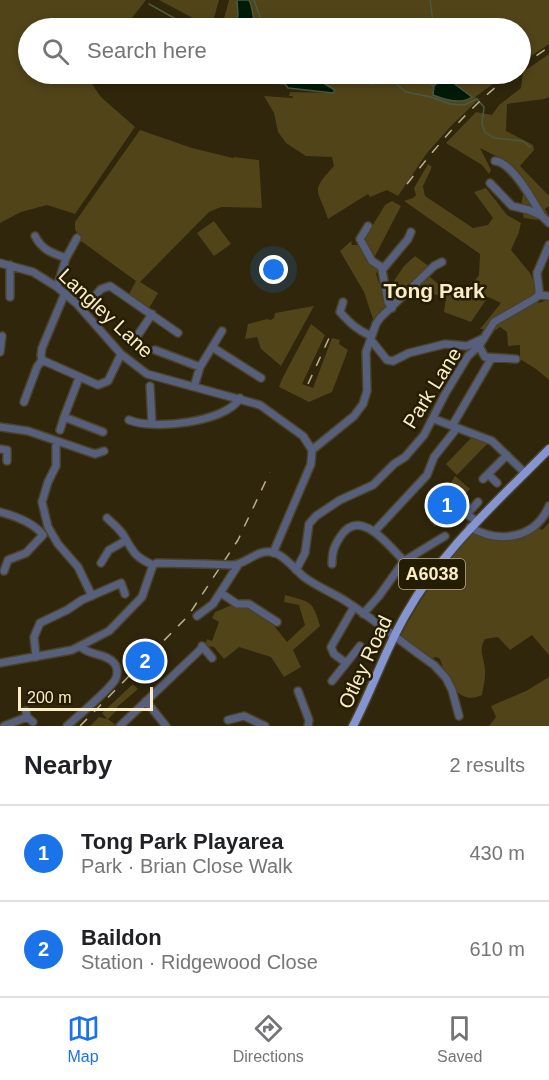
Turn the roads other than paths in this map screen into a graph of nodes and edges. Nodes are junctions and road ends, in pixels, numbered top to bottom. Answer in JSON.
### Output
{"nodes":[{"id":1,"x":495,"y":161,"type":"dead end"},
{"id":2,"x":490,"y":183,"type":"dead end"},
{"id":3,"x":542,"y":216,"type":"junction"},
{"id":4,"x":549,"y":223,"type":"edge"},
{"id":5,"x":368,"y":226,"type":"dead end"},
{"id":6,"x":411,"y":232,"type":"dead end"},
{"id":7,"x":35,"y":236,"type":"dead end"},
{"id":8,"x":78,"y":238,"type":"dead end"},
{"id":9,"x":549,"y":245,"type":"edge"},
{"id":10,"x":66,"y":258,"type":"junction"},
{"id":11,"x":442,"y":262,"type":"dead end"},
{"id":12,"x":0,"y":263,"type":"edge"},
{"id":13,"x":10,"y":265,"type":"junction"},
{"id":14,"x":383,"y":268,"type":"junction"},
{"id":15,"x":57,"y":287,"type":"junction"},
{"id":16,"x":65,"y":293,"type":"junction"},
{"id":17,"x":543,"y":294,"type":"edge"},
{"id":18,"x":9,"y":297,"type":"dead end"},
{"id":19,"x":344,"y":303,"type":"dead end"},
{"id":20,"x":392,"y":308,"type":"junction"},
{"id":21,"x":83,"y":310,"type":"junction"},
{"id":22,"x":152,"y":314,"type":"junction"},
{"id":23,"x":176,"y":328,"type":"dead end"},
{"id":24,"x":222,"y":332,"type":"dead end"},
{"id":25,"x":2,"y":336,"type":"dead end"},
{"id":26,"x":139,"y":338,"type":"dead end"},
{"id":27,"x":371,"y":338,"type":"junction"},
{"id":28,"x":484,"y":338,"type":"junction"},
{"id":29,"x":212,"y":346,"type":"junction"},
{"id":30,"x":478,"y":346,"type":"junction"},
{"id":31,"x":155,"y":350,"type":"dead end"},
{"id":32,"x":0,"y":352,"type":"edge"},
{"id":33,"x":121,"y":354,"type":"junction"},
{"id":34,"x":491,"y":359,"type":"junction"},
{"id":35,"x":516,"y":359,"type":"dead end"},
{"id":36,"x":42,"y":360,"type":"junction"},
{"id":37,"x":200,"y":367,"type":"junction"},
{"id":38,"x":79,"y":378,"type":"junction"},
{"id":39,"x":261,"y":378,"type":"dead end"},
{"id":40,"x":150,"y":386,"type":"dead end"},
{"id":41,"x":194,"y":387,"type":"junction"},
{"id":42,"x":240,"y":398,"type":"junction"},
{"id":43,"x":24,"y":402,"type":"dead end"},
{"id":44,"x":64,"y":417,"type":"junction"},
{"id":45,"x":434,"y":419,"type":"junction"},
{"id":46,"x":129,"y":420,"type":"dead end"},
{"id":47,"x":152,"y":424,"type":"junction"},
{"id":48,"x":0,"y":427,"type":"edge"},
{"id":49,"x":454,"y":427,"type":"junction"},
{"id":50,"x":60,"y":430,"type":"dead end"},
{"id":51,"x":103,"y":432,"type":"dead end"},
{"id":52,"x":56,"y":442,"type":"junction"},
{"id":53,"x":0,"y":449,"type":"edge"},
{"id":54,"x":549,"y":449,"type":"edge"},
{"id":55,"x":312,"y":450,"type":"junction"},
{"id":56,"x":104,"y":451,"type":"dead end"},
{"id":57,"x":507,"y":455,"type":"junction"},
{"id":58,"x":7,"y":461,"type":"dead end"},
{"id":59,"x":524,"y":472,"type":"junction"},
{"id":60,"x":497,"y":483,"type":"dead end"},
{"id":61,"x":478,"y":502,"type":"dead end"},
{"id":62,"x":549,"y":506,"type":"edge"},
{"id":63,"x":0,"y":512,"type":"edge"},
{"id":64,"x":107,"y":518,"type":"dead end"},
{"id":65,"x":473,"y":524,"type":"junction"},
{"id":66,"x":374,"y":532,"type":"junction"},
{"id":67,"x":445,"y":536,"type":"dead end"},
{"id":68,"x":125,"y":541,"type":"junction"},
{"id":69,"x":273,"y":552,"type":"junction"},
{"id":70,"x":404,"y":561,"type":"junction"},
{"id":71,"x":101,"y":563,"type":"dead end"},
{"id":72,"x":332,"y":564,"type":"dead end"},
{"id":73,"x":153,"y":565,"type":"junction"},
{"id":74,"x":235,"y":565,"type":"junction"},
{"id":75,"x":296,"y":570,"type":"junction"},
{"id":76,"x":4,"y":571,"type":"dead end"},
{"id":77,"x":221,"y":593,"type":"junction"},
{"id":78,"x":125,"y":594,"type":"dead end"},
{"id":79,"x":92,"y":596,"type":"junction"},
{"id":80,"x":354,"y":607,"type":"junction"},
{"id":81,"x":363,"y":614,"type":"junction"},
{"id":82,"x":198,"y":616,"type":"dead end"},
{"id":83,"x":277,"y":622,"type":"dead end"},
{"id":84,"x":394,"y":637,"type":"junction"},
{"id":85,"x":360,"y":646,"type":"dead end"},
{"id":86,"x":81,"y":647,"type":"junction"},
{"id":87,"x":36,"y":657,"type":"junction"},
{"id":88,"x":212,"y":658,"type":"dead end"},
{"id":89,"x":1,"y":660,"type":"edge"},
{"id":90,"x":346,"y":663,"type":"junction"},
{"id":91,"x":332,"y":681,"type":"dead end"},
{"id":92,"x":298,"y":690,"type":"dead end"},
{"id":93,"x":146,"y":701,"type":"junction"},
{"id":94,"x":459,"y":716,"type":"dead end"},
{"id":95,"x":29,"y":717,"type":"dead end"},
{"id":96,"x":228,"y":720,"type":"dead end"},
{"id":97,"x":4,"y":726,"type":"edge"},
{"id":98,"x":68,"y":726,"type":"edge"},
{"id":99,"x":120,"y":726,"type":"edge"},
{"id":100,"x":166,"y":726,"type":"edge"},
{"id":101,"x":265,"y":726,"type":"edge"},
{"id":102,"x":308,"y":726,"type":"edge"},
{"id":103,"x":353,"y":726,"type":"edge"}],
"edges":[{"from":1,"to":3,"type":"street"},
{"from":2,"to":3,"type":"street"},
{"from":3,"to":4,"type":"street"},
{"from":5,"to":14,"type":"street"},
{"from":6,"to":14,"type":"street"},
{"from":7,"to":10,"type":"street"},
{"from":8,"to":10,"type":"street"},
{"from":9,"to":17,"type":"street"},
{"from":10,"to":15,"type":"street"},
{"from":11,"to":20,"type":"street"},
{"from":12,"to":13,"type":"street","name":"Langley Lane"},
{"from":13,"to":15,"type":"street","name":"Langley Lane"},
{"from":13,"to":18,"type":"street"},
{"from":14,"to":20,"type":"street"},
{"from":15,"to":16,"type":"street","name":"Langley Lane"},
{"from":16,"to":21,"type":"street","name":"Langley Lane"},
{"from":16,"to":36,"type":"street"},
{"from":17,"to":28,"type":"street","name":"Park Lane"},
{"from":19,"to":27,"type":"street"},
{"from":20,"to":27,"type":"street"},
{"from":21,"to":22,"type":"street"},
{"from":21,"to":33,"type":"street","name":"Langley Lane"},
{"from":22,"to":23,"type":"street"},
{"from":22,"to":26,"type":"street"},
{"from":24,"to":29,"type":"street"},
{"from":25,"to":32,"type":"street"},
{"from":27,"to":28,"type":"street"},
{"from":27,"to":55,"type":"street"},
{"from":28,"to":30,"type":"street","name":"Park Lane"},
{"from":29,"to":37,"type":"street"},
{"from":29,"to":39,"type":"street"},
{"from":30,"to":34,"type":"street"},
{"from":30,"to":45,"type":"street","name":"Park Lane"},
{"from":31,"to":37,"type":"street"},
{"from":33,"to":38,"type":"street"},
{"from":33,"to":41,"type":"street","name":"Langley Lane"},
{"from":34,"to":35,"type":"street"},
{"from":34,"to":49,"type":"street"},
{"from":36,"to":38,"type":"street"},
{"from":36,"to":43,"type":"street"},
{"from":37,"to":41,"type":"street"},
{"from":38,"to":44,"type":"street"},
{"from":40,"to":47,"type":"street"},
{"from":41,"to":42,"type":"street","name":"Langley Lane"},
{"from":42,"to":47,"type":"street"},
{"from":42,"to":55,"type":"street","name":"Langley Lane"},
{"from":44,"to":50,"type":"street"},
{"from":44,"to":51,"type":"street"},
{"from":45,"to":49,"type":"street"},
{"from":45,"to":75,"type":"street","name":"Park Lane"},
{"from":46,"to":47,"type":"street"},
{"from":48,"to":52,"type":"street"},
{"from":49,"to":57,"type":"street"},
{"from":49,"to":66,"type":"street"},
{"from":52,"to":56,"type":"street"},
{"from":52,"to":79,"type":"street"},
{"from":53,"to":58,"type":"street"},
{"from":54,"to":59,"type":"main road","name":"Otley Road","number":"A6038"},
{"from":55,"to":69,"type":"street"},
{"from":57,"to":59,"type":"street"},
{"from":57,"to":60,"type":"street"},
{"from":59,"to":65,"type":"main road","name":"Otley Road","number":"A6038"},
{"from":61,"to":65,"type":"street"},
{"from":62,"to":65,"type":"street"},
{"from":63,"to":76,"type":"street"},
{"from":64,"to":68,"type":"street"},
{"from":65,"to":84,"type":"main road","name":"Otley Road","number":"A6038"},
{"from":66,"to":70,"type":"street"},
{"from":66,"to":72,"type":"street"},
{"from":67,"to":70,"type":"street"},
{"from":68,"to":71,"type":"street"},
{"from":68,"to":73,"type":"street"},
{"from":69,"to":74,"type":"street"},
{"from":69,"to":75,"type":"street"},
{"from":70,"to":81,"type":"street"},
{"from":73,"to":74,"type":"street","bridge":true},
{"from":73,"to":86,"type":"street"},
{"from":74,"to":77,"type":"street"},
{"from":75,"to":80,"type":"street"},
{"from":77,"to":82,"type":"street"},
{"from":77,"to":83,"type":"street"},
{"from":78,"to":79,"type":"street"},
{"from":79,"to":87,"type":"street"},
{"from":80,"to":81,"type":"street"},
{"from":80,"to":90,"type":"street"},
{"from":81,"to":84,"type":"street"},
{"from":84,"to":94,"type":"street"},
{"from":84,"to":103,"type":"main road","name":"Otley Road","number":"A6038"},
{"from":85,"to":90,"type":"street"},
{"from":86,"to":87,"type":"street"},
{"from":86,"to":98,"type":"street"},
{"from":87,"to":89,"type":"street"},
{"from":88,"to":93,"type":"street"},
{"from":90,"to":91,"type":"street"},
{"from":92,"to":102,"type":"street"},
{"from":93,"to":99,"type":"street"},
{"from":93,"to":100,"type":"street"},
{"from":95,"to":97,"type":"street"},
{"from":96,"to":101,"type":"street"}]}
